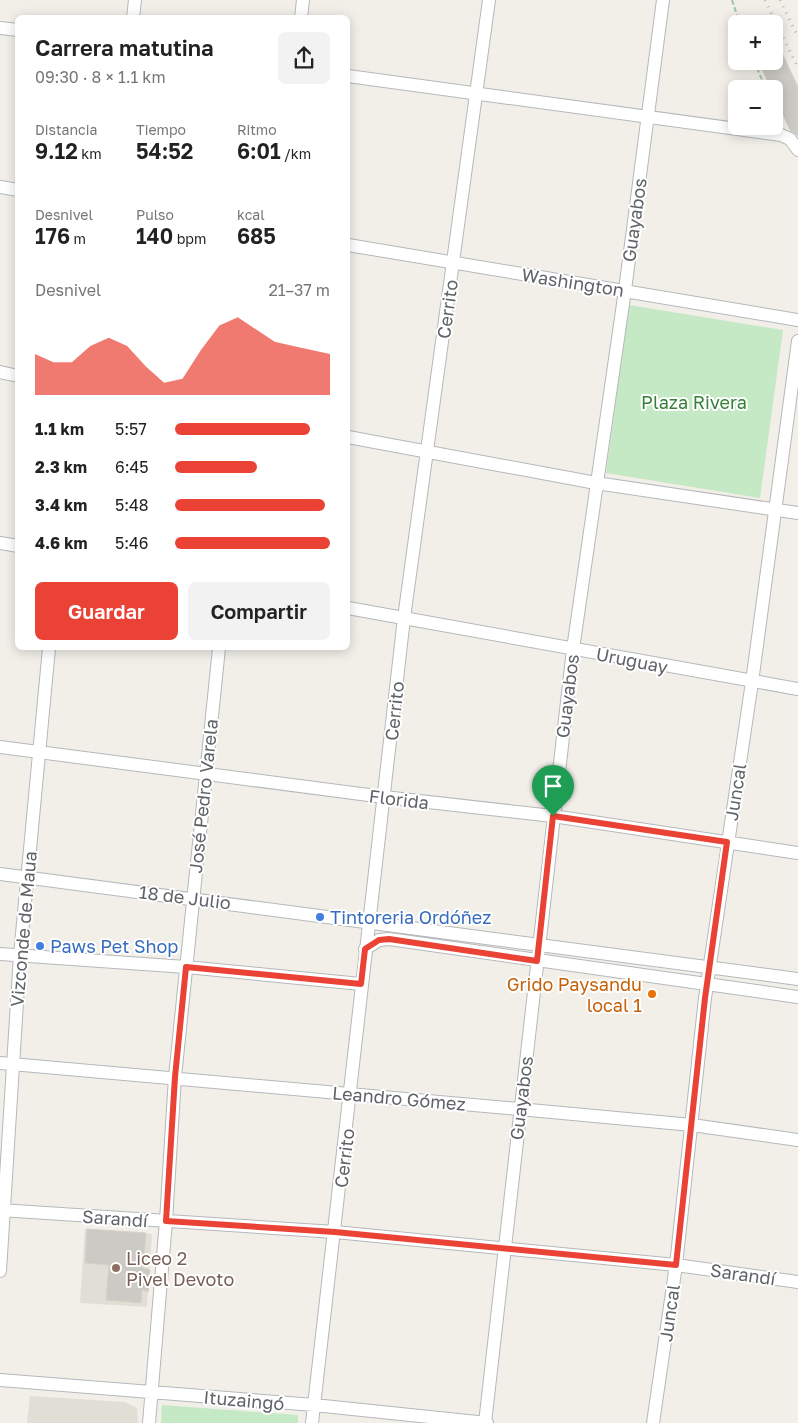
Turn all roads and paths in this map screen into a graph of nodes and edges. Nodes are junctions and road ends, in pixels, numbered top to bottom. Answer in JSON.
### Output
{"nodes":[{"id":1,"x":135,"y":0,"type":"edge"},
{"id":2,"x":303,"y":0,"type":"edge"},
{"id":3,"x":489,"y":0,"type":"edge"},
{"id":4,"x":663,"y":0,"type":"edge"},
{"id":5,"x":732,"y":0,"type":"edge"},
{"id":6,"x":133,"y":15,"type":"edge"},
{"id":7,"x":301,"y":15,"type":"edge"},
{"id":8,"x":737,"y":15,"type":"edge"},
{"id":9,"x":0,"y":28,"type":"edge"},
{"id":10,"x":15,"y":30,"type":"edge"},
{"id":11,"x":350,"y":76,"type":"edge"},
{"id":12,"x":475,"y":93,"type":"junction"},
{"id":13,"x":648,"y":117,"type":"junction"},
{"id":14,"x":783,"y":124,"type":"edge"},
{"id":15,"x":790,"y":140,"type":"junction"},
{"id":16,"x":798,"y":150,"type":"edge"},
{"id":17,"x":0,"y":187,"type":"edge"},
{"id":18,"x":15,"y":190,"type":"edge"},
{"id":19,"x":350,"y":245,"type":"edge"},
{"id":20,"x":453,"y":262,"type":"junction"},
{"id":21,"x":625,"y":290,"type":"junction"},
{"id":22,"x":798,"y":320,"type":"edge"},
{"id":23,"x":798,"y":341,"type":"edge"},
{"id":24,"x":0,"y":372,"type":"edge"},
{"id":25,"x":15,"y":375,"type":"edge"},
{"id":26,"x":350,"y":437,"type":"edge"},
{"id":27,"x":426,"y":451,"type":"junction"},
{"id":28,"x":596,"y":483,"type":"junction"},
{"id":29,"x":777,"y":510,"type":"junction"},
{"id":30,"x":798,"y":513,"type":"edge"},
{"id":31,"x":0,"y":543,"type":"edge"},
{"id":32,"x":15,"y":546,"type":"edge"},
{"id":33,"x":350,"y":608,"type":"edge"},
{"id":34,"x":404,"y":618,"type":"junction"},
{"id":35,"x":573,"y":649,"type":"junction"},
{"id":36,"x":49,"y":650,"type":"edge"},
{"id":37,"x":219,"y":650,"type":"edge"},
{"id":38,"x":752,"y":682,"type":"junction"},
{"id":39,"x":798,"y":689,"type":"edge"},
{"id":40,"x":0,"y":747,"type":"edge"},
{"id":41,"x":38,"y":753,"type":"junction"},
{"id":42,"x":206,"y":773,"type":"junction"},
{"id":43,"x":384,"y":797,"type":"junction"},
{"id":44,"x":553,"y":816,"type":"junction"},
{"id":45,"x":727,"y":842,"type":"junction"},
{"id":46,"x":798,"y":853,"type":"edge"},
{"id":47,"x":0,"y":874,"type":"edge"},
{"id":48,"x":26,"y":878,"type":"junction"},
{"id":49,"x":192,"y":898,"type":"junction"},
{"id":50,"x":369,"y":922,"type":"junction"},
{"id":51,"x":538,"y":947,"type":"junction"},
{"id":52,"x":365,"y":949,"type":"junction"},
{"id":53,"x":0,"y":954,"type":"edge"},
{"id":54,"x":20,"y":955,"type":"junction"},
{"id":55,"x":537,"y":961,"type":"junction"},
{"id":56,"x":186,"y":967,"type":"junction"},
{"id":57,"x":710,"y":967,"type":"junction"},
{"id":58,"x":798,"y":979,"type":"edge"},
{"id":59,"x":361,"y":984,"type":"junction"},
{"id":60,"x":707,"y":984,"type":"junction"},
{"id":61,"x":798,"y":997,"type":"edge"},
{"id":62,"x":6,"y":1064,"type":"edge"},
{"id":63,"x":175,"y":1077,"type":"junction"},
{"id":64,"x":351,"y":1094,"type":"junction"},
{"id":65,"x":519,"y":1108,"type":"junction"},
{"id":66,"x":692,"y":1125,"type":"junction"},
{"id":67,"x":798,"y":1140,"type":"edge"},
{"id":68,"x":3,"y":1210,"type":"edge"},
{"id":69,"x":166,"y":1221,"type":"junction"},
{"id":70,"x":335,"y":1232,"type":"junction"},
{"id":71,"x":504,"y":1248,"type":"junction"},
{"id":72,"x":676,"y":1265,"type":"junction"},
{"id":73,"x":0,"y":1272,"type":"edge"},
{"id":74,"x":798,"y":1282,"type":"edge"},
{"id":75,"x":0,"y":1380,"type":"edge"},
{"id":76,"x":152,"y":1392,"type":"junction"},
{"id":77,"x":314,"y":1405,"type":"junction"},
{"id":78,"x":149,"y":1423,"type":"edge"},
{"id":79,"x":312,"y":1423,"type":"edge"},
{"id":80,"x":485,"y":1423,"type":"edge"},
{"id":81,"x":653,"y":1423,"type":"edge"}],
"edges":[{"from":1,"to":6,"type":"street"},
{"from":2,"to":7,"type":"street"},
{"from":3,"to":12,"type":"street","name":"Cerrito"},
{"from":4,"to":13,"type":"street","name":"Guayabos"},
{"from":5,"to":8,"type":"path"},
{"from":9,"to":10,"type":"street"},
{"from":11,"to":12,"type":"street"},
{"from":12,"to":13,"type":"street"},
{"from":12,"to":20,"type":"street","name":"Cerrito"},
{"from":13,"to":15,"type":"street"},
{"from":13,"to":21,"type":"street","name":"Guayabos"},
{"from":14,"to":15,"type":"path"},
{"from":15,"to":16,"type":"street"},
{"from":17,"to":18,"type":"street"},
{"from":19,"to":20,"type":"street","name":"Washington"},
{"from":20,"to":21,"type":"street","name":"Washington"},
{"from":20,"to":27,"type":"street","name":"Cerrito"},
{"from":21,"to":22,"type":"street","name":"Washington"},
{"from":21,"to":28,"type":"street","name":"Guayabos"},
{"from":23,"to":29,"type":"street","name":"Juncal"},
{"from":24,"to":25,"type":"street"},
{"from":26,"to":27,"type":"street"},
{"from":27,"to":28,"type":"street"},
{"from":27,"to":34,"type":"street","name":"Cerrito"},
{"from":28,"to":29,"type":"street"},
{"from":28,"to":35,"type":"street","name":"Guayabos"},
{"from":29,"to":30,"type":"street"},
{"from":29,"to":38,"type":"street","name":"Juncal"},
{"from":31,"to":32,"type":"street"},
{"from":33,"to":34,"type":"street","name":"Uruguay"},
{"from":34,"to":35,"type":"street","name":"Uruguay"},
{"from":34,"to":43,"type":"street","name":"Cerrito"},
{"from":35,"to":38,"type":"street","name":"Uruguay"},
{"from":35,"to":44,"type":"street","name":"Guayabos"},
{"from":36,"to":41,"type":"street","name":"Vizconde de Maua"},
{"from":37,"to":42,"type":"street","name":"José Pedro Varela"},
{"from":38,"to":39,"type":"street","name":"Uruguay"},
{"from":38,"to":45,"type":"street","name":"Juncal"},
{"from":40,"to":41,"type":"street","name":"Florida"},
{"from":41,"to":42,"type":"street","name":"Florida"},
{"from":41,"to":48,"type":"street","name":"Vizconde de Maua"},
{"from":42,"to":43,"type":"street","name":"Florida"},
{"from":42,"to":49,"type":"street","name":"José Pedro Varela"},
{"from":43,"to":44,"type":"street","name":"Florida"},
{"from":43,"to":50,"type":"street","name":"Cerrito"},
{"from":44,"to":45,"type":"street","name":"Florida"},
{"from":44,"to":51,"type":"street","name":"Guayabos"},
{"from":45,"to":46,"type":"street","name":"Florida"},
{"from":45,"to":57,"type":"street","name":"Juncal"},
{"from":47,"to":48,"type":"street","name":"18 de Julio"},
{"from":48,"to":49,"type":"street","name":"18 de Julio"},
{"from":48,"to":54,"type":"street","name":"Vizconde de Maua"},
{"from":49,"to":50,"type":"street","name":"18 de Julio"},
{"from":49,"to":56,"type":"street","name":"José Pedro Varela"},
{"from":50,"to":51,"type":"street","name":"18 de Julio"},
{"from":50,"to":52,"type":"street","name":"Cerrito"},
{"from":51,"to":55,"type":"street","name":"Guayabos"},
{"from":51,"to":57,"type":"street","name":"18 de Julio"},
{"from":52,"to":55,"type":"street"},
{"from":52,"to":59,"type":"street","name":"Cerrito"},
{"from":53,"to":54,"type":"street"},
{"from":54,"to":56,"type":"street"},
{"from":54,"to":62,"type":"street","name":"Vizconde de Maua"},
{"from":55,"to":60,"type":"street"},
{"from":55,"to":65,"type":"street","name":"Guayabos"},
{"from":56,"to":59,"type":"street"},
{"from":56,"to":63,"type":"street","name":"José Pedro Varela"},
{"from":57,"to":58,"type":"street","name":"18 de Julio"},
{"from":57,"to":60,"type":"street","name":"Juncal"},
{"from":59,"to":64,"type":"street","name":"Cerrito"},
{"from":60,"to":61,"type":"street"},
{"from":60,"to":66,"type":"street","name":"Juncal"},
{"from":62,"to":63,"type":"street","name":"Leandro Gómez"},
{"from":62,"to":68,"type":"street","name":"Vizconde de Maua"},
{"from":63,"to":64,"type":"street","name":"Leandro Gómez"},
{"from":63,"to":69,"type":"street","name":"José Pedro Varela"},
{"from":64,"to":65,"type":"street","name":"Leandro Gómez"},
{"from":64,"to":70,"type":"street","name":"Cerrito"},
{"from":65,"to":66,"type":"street","name":"Leandro Gómez"},
{"from":65,"to":71,"type":"street","name":"Guayabos"},
{"from":66,"to":67,"type":"street","name":"Leandro Gómez"},
{"from":66,"to":72,"type":"street","name":"Juncal"},
{"from":68,"to":69,"type":"street","name":"Sarandí"},
{"from":68,"to":73,"type":"street","name":"Vizconde de Maua"},
{"from":69,"to":70,"type":"street","name":"Sarandí"},
{"from":69,"to":76,"type":"street","name":"José Pedro Varela"},
{"from":70,"to":71,"type":"street","name":"Sarandí"},
{"from":70,"to":77,"type":"street","name":"Cerrito"},
{"from":71,"to":72,"type":"street","name":"Sarandí"},
{"from":71,"to":80,"type":"street","name":"Guayabos"},
{"from":72,"to":74,"type":"street","name":"Sarandí"},
{"from":72,"to":81,"type":"street","name":"Juncal"},
{"from":75,"to":76,"type":"street","name":"Ituzaingó"},
{"from":76,"to":77,"type":"street","name":"Ituzaingó"},
{"from":76,"to":78,"type":"street","name":"José Pedro Varela"},
{"from":77,"to":79,"type":"street","name":"Cerrito"},
{"from":77,"to":80,"type":"street","name":"Ituzaingó"}]}
